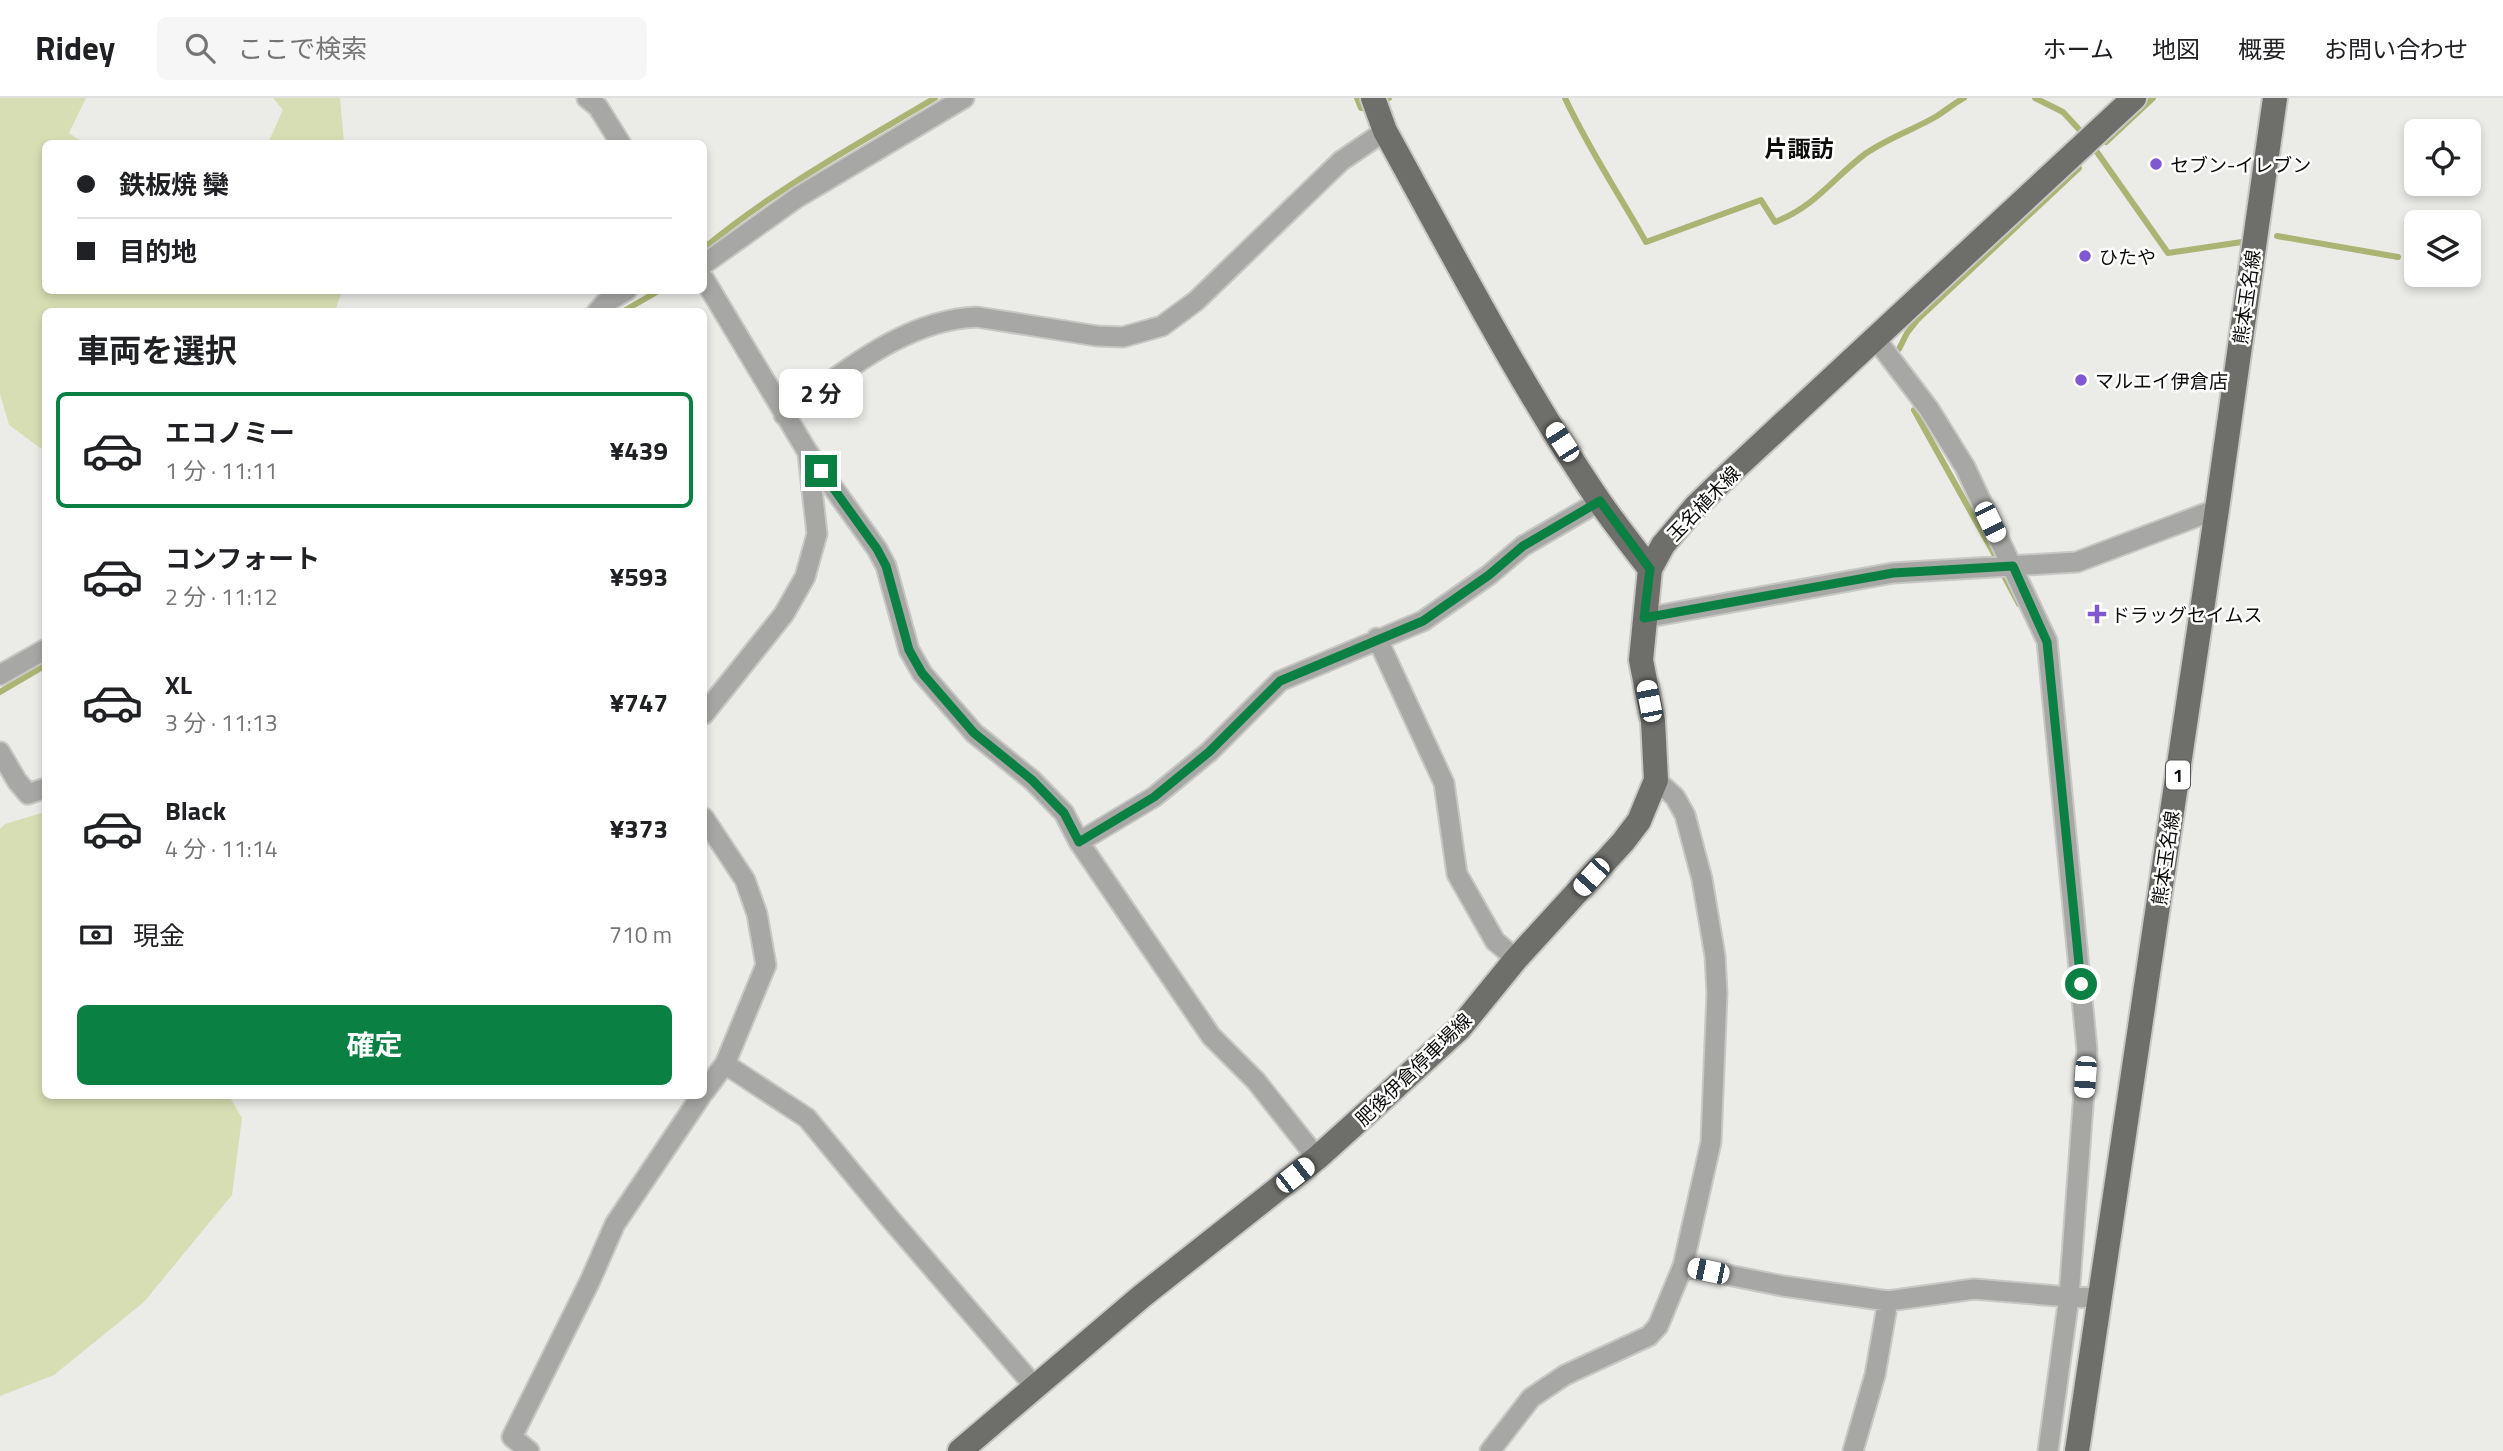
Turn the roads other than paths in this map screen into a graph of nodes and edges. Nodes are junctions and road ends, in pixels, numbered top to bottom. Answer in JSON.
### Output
{"nodes":[{"id":1,"x":964,"y":98,"type":"edge"},
{"id":2,"x":1373,"y":98,"type":"edge"},
{"id":3,"x":2134,"y":98,"type":"edge"},
{"id":4,"x":2275,"y":98,"type":"edge"},
{"id":5,"x":595,"y":101,"type":"edge"},
{"id":6,"x":1385,"y":131,"type":"junction"},
{"id":7,"x":619,"y":140,"type":"edge"},
{"id":8,"x":707,"y":262,"type":"edge"},
{"id":9,"x":707,"y":284,"type":"edge"},
{"id":10,"x":620,"y":294,"type":"edge"},
{"id":11,"x":601,"y":308,"type":"edge"},
{"id":12,"x":1875,"y":338,"type":"junction"},
{"id":13,"x":784,"y":415,"type":"junction"},
{"id":14,"x":807,"y":451,"type":"junction"},
{"id":15,"x":1600,"y":501,"type":"junction"},
{"id":16,"x":2217,"y":509,"type":"junction"},
{"id":17,"x":2013,"y":566,"type":"junction"},
{"id":18,"x":1650,"y":569,"type":"junction"},
{"id":19,"x":1644,"y":618,"type":"junction"},
{"id":20,"x":1377,"y":638,"type":"junction"},
{"id":21,"x":42,"y":651,"type":"edge"},
{"id":22,"x":0,"y":675,"type":"edge"},
{"id":23,"x":707,"y":710,"type":"edge"},
{"id":24,"x":0,"y":752,"type":"edge"},
{"id":25,"x":1656,"y":780,"type":"junction"},
{"id":26,"x":42,"y":789,"type":"edge"},
{"id":27,"x":707,"y":823,"type":"edge"},
{"id":28,"x":1079,"y":842,"type":"junction"},
{"id":29,"x":1516,"y":959,"type":"junction"},
{"id":30,"x":725,"y":1064,"type":"junction"},
{"id":31,"x":707,"y":1087,"type":"edge"},
{"id":32,"x":699,"y":1099,"type":"edge"},
{"id":33,"x":1317,"y":1157,"type":"junction"},
{"id":34,"x":1683,"y":1266,"type":"junction"},
{"id":35,"x":2059,"y":1297,"type":"junction"},
{"id":36,"x":2100,"y":1297,"type":"junction"},
{"id":37,"x":1888,"y":1301,"type":"junction"},
{"id":38,"x":1035,"y":1387,"type":"junction"},
{"id":39,"x":509,"y":1444,"type":"edge"},
{"id":40,"x":529,"y":1451,"type":"edge"},
{"id":41,"x":960,"y":1451,"type":"edge"},
{"id":42,"x":1490,"y":1451,"type":"edge"},
{"id":43,"x":1853,"y":1451,"type":"edge"},
{"id":44,"x":2048,"y":1451,"type":"edge"},
{"id":45,"x":2077,"y":1451,"type":"edge"}],
"edges":[{"from":1,"to":8,"type":"street"},
{"from":2,"to":6,"type":"main road"},
{"from":3,"to":12,"type":"main road","name":"玉名植木線"},
{"from":4,"to":16,"type":"main road","name":"熊本玉名線","number":"1"},
{"from":5,"to":7,"type":"street"},
{"from":6,"to":13,"type":"street"},
{"from":6,"to":15,"type":"main road"},
{"from":9,"to":13,"type":"street"},
{"from":10,"to":11,"type":"street"},
{"from":12,"to":17,"type":"street"},
{"from":12,"to":18,"type":"main road","name":"玉名植木線"},
{"from":13,"to":14,"type":"street"},
{"from":14,"to":23,"type":"street"},
{"from":14,"to":28,"type":"street"},
{"from":15,"to":18,"type":"main road"},
{"from":15,"to":20,"type":"street"},
{"from":16,"to":17,"type":"street"},
{"from":16,"to":36,"type":"main road","name":"熊本玉名線","number":"1"},
{"from":17,"to":19,"type":"street"},
{"from":17,"to":35,"type":"street"},
{"from":18,"to":19,"type":"main road","name":"肥後伊倉停車場線"},
{"from":19,"to":25,"type":"main road","name":"肥後伊倉停車場線"},
{"from":20,"to":28,"type":"street"},
{"from":20,"to":29,"type":"street"},
{"from":21,"to":22,"type":"street"},
{"from":24,"to":26,"type":"street"},
{"from":25,"to":29,"type":"main road","name":"肥後伊倉停車場線"},
{"from":25,"to":34,"type":"street"},
{"from":27,"to":30,"type":"street"},
{"from":28,"to":33,"type":"street"},
{"from":29,"to":33,"type":"main road","name":"肥後伊倉停車場線"},
{"from":30,"to":31,"type":"street"},
{"from":30,"to":38,"type":"street"},
{"from":32,"to":39,"type":"street"},
{"from":33,"to":38,"type":"main road","name":"肥後伊倉停車場線"},
{"from":34,"to":37,"type":"street"},
{"from":34,"to":42,"type":"street"},
{"from":35,"to":36,"type":"street"},
{"from":35,"to":37,"type":"street"},
{"from":35,"to":44,"type":"street"},
{"from":36,"to":45,"type":"main road","name":"熊本玉名線","number":"1"},
{"from":37,"to":43,"type":"street"},
{"from":38,"to":41,"type":"main road","name":"肥後伊倉停車場線"},
{"from":39,"to":40,"type":"street"}]}
